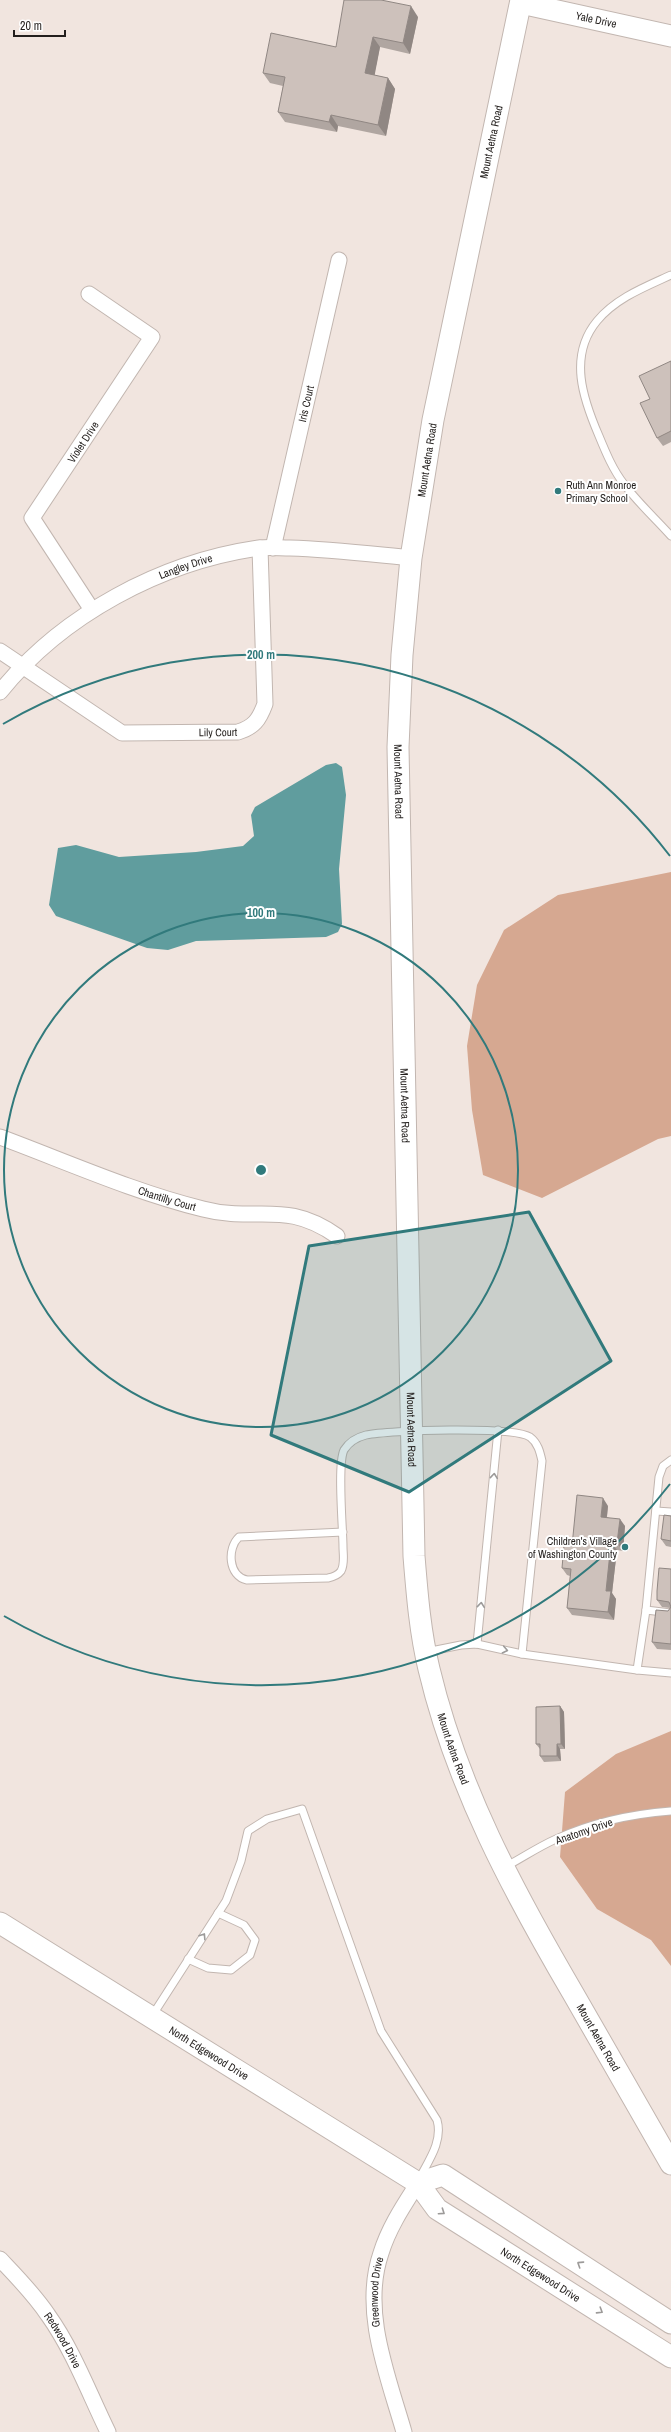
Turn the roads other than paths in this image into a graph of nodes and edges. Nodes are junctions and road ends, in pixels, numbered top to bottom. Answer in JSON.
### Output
{"nodes":[{"id":1,"x":521,"y":2,"type":"edge"},
{"id":2,"x":671,"y":36,"type":"edge"},
{"id":3,"x":339,"y":260,"type":"dead end"},
{"id":4,"x":671,"y":275,"type":"edge"},
{"id":5,"x":89,"y":294,"type":"dead end"},
{"id":6,"x":671,"y":536,"type":"edge"},
{"id":7,"x":267,"y":548,"type":"junction"},
{"id":8,"x":411,"y":558,"type":"junction"},
{"id":9,"x":92,"y":610,"type":"junction"},
{"id":10,"x":0,"y":651,"type":"edge"},
{"id":11,"x":21,"y":666,"type":"junction"},
{"id":12,"x":0,"y":692,"type":"edge"},
{"id":13,"x":0,"y":1137,"type":"edge"},
{"id":14,"x":337,"y":1236,"type":"dead end"},
{"id":15,"x":498,"y":1430,"type":"junction"},
{"id":16,"x":411,"y":1432,"type":"junction"},
{"id":17,"x":671,"y":1460,"type":"edge"},
{"id":18,"x":656,"y":1511,"type":"junction"},
{"id":19,"x":671,"y":1512,"type":"edge"},
{"id":20,"x":343,"y":1532,"type":"junction"},
{"id":21,"x":646,"y":1610,"type":"junction"},
{"id":22,"x":671,"y":1613,"type":"edge"},
{"id":23,"x":477,"y":1644,"type":"junction"},
{"id":24,"x":425,"y":1652,"type":"junction"},
{"id":25,"x":522,"y":1654,"type":"junction"},
{"id":26,"x":637,"y":1670,"type":"junction"},
{"id":27,"x":671,"y":1672,"type":"edge"},
{"id":28,"x":671,"y":1811,"type":"edge"},
{"id":29,"x":503,"y":1868,"type":"junction"},
{"id":30,"x":218,"y":1913,"type":"junction"},
{"id":31,"x":0,"y":1923,"type":"edge"},
{"id":32,"x":188,"y":1959,"type":"junction"},
{"id":33,"x":151,"y":2017,"type":"junction"},
{"id":34,"x":671,"y":2164,"type":"edge"},
{"id":35,"x":418,"y":2183,"type":"junction"},
{"id":36,"x":0,"y":2259,"type":"edge"},
{"id":37,"x":670,"y":2322,"type":"edge"},
{"id":38,"x":671,"y":2357,"type":"edge"},
{"id":39,"x":108,"y":2432,"type":"edge"},
{"id":40,"x":404,"y":2432,"type":"edge"}],
"edges":[{"from":1,"to":2,"type":"street","name":"Yale Drive"},
{"from":1,"to":8,"type":"street","name":"Mount Aetna Road"},
{"from":3,"to":7,"type":"street","name":"Iris Court"},
{"from":4,"to":6,"type":"lane"},
{"from":5,"to":9,"type":"street","name":"Violet Drive"},
{"from":7,"to":8,"type":"street","name":"Langley Drive"},
{"from":7,"to":9,"type":"street","name":"Langley Drive"},
{"from":7,"to":11,"type":"street","name":"Lily Court"},
{"from":8,"to":16,"type":"street","name":"Mount Aetna Road"},
{"from":9,"to":11,"type":"street","name":"Langley Drive"},
{"from":10,"to":11,"type":"street","name":"Lily Court"},
{"from":11,"to":12,"type":"street","name":"Langley Drive"},
{"from":13,"to":14,"type":"street","name":"Chantilly Court"},
{"from":15,"to":16,"type":"lane"},
{"from":23,"to":15,"type":"lane","one_way":true},
{"from":15,"to":25,"type":"lane"},
{"from":16,"to":20,"type":"lane"},
{"from":16,"to":24,"type":"street","name":"Mount Aetna Road"},
{"from":17,"to":18,"type":"lane"},
{"from":18,"to":19,"type":"lane"},
{"from":18,"to":21,"type":"lane"},
{"from":20,"to":20,"type":"lane"},
{"from":21,"to":22,"type":"lane"},
{"from":21,"to":26,"type":"lane"},
{"from":23,"to":24,"type":"lane"},
{"from":23,"to":25,"type":"lane","one_way":true},
{"from":24,"to":29,"type":"street","name":"Mount Aetna Road"},
{"from":25,"to":26,"type":"lane"},
{"from":26,"to":27,"type":"lane"},
{"from":28,"to":29,"type":"lane","name":"Anatomy Drive"},
{"from":29,"to":34,"type":"street","name":"Mount Aetna Road"},
{"from":32,"to":30,"type":"lane","one_way":true},
{"from":30,"to":32,"type":"lane"},
{"from":30,"to":35,"type":"lane"},
{"from":31,"to":33,"type":"street","name":"North Edgewood Drive"},
{"from":32,"to":33,"type":"lane"},
{"from":33,"to":35,"type":"street","name":"North Edgewood Drive"},
{"from":37,"to":35,"type":"street","one_way":true},
{"from":35,"to":38,"type":"street","name":"North Edgewood Drive","one_way":true},
{"from":35,"to":40,"type":"street","name":"Greenwood Drive"},
{"from":36,"to":39,"type":"street","name":"Redwood Drive"}]}
